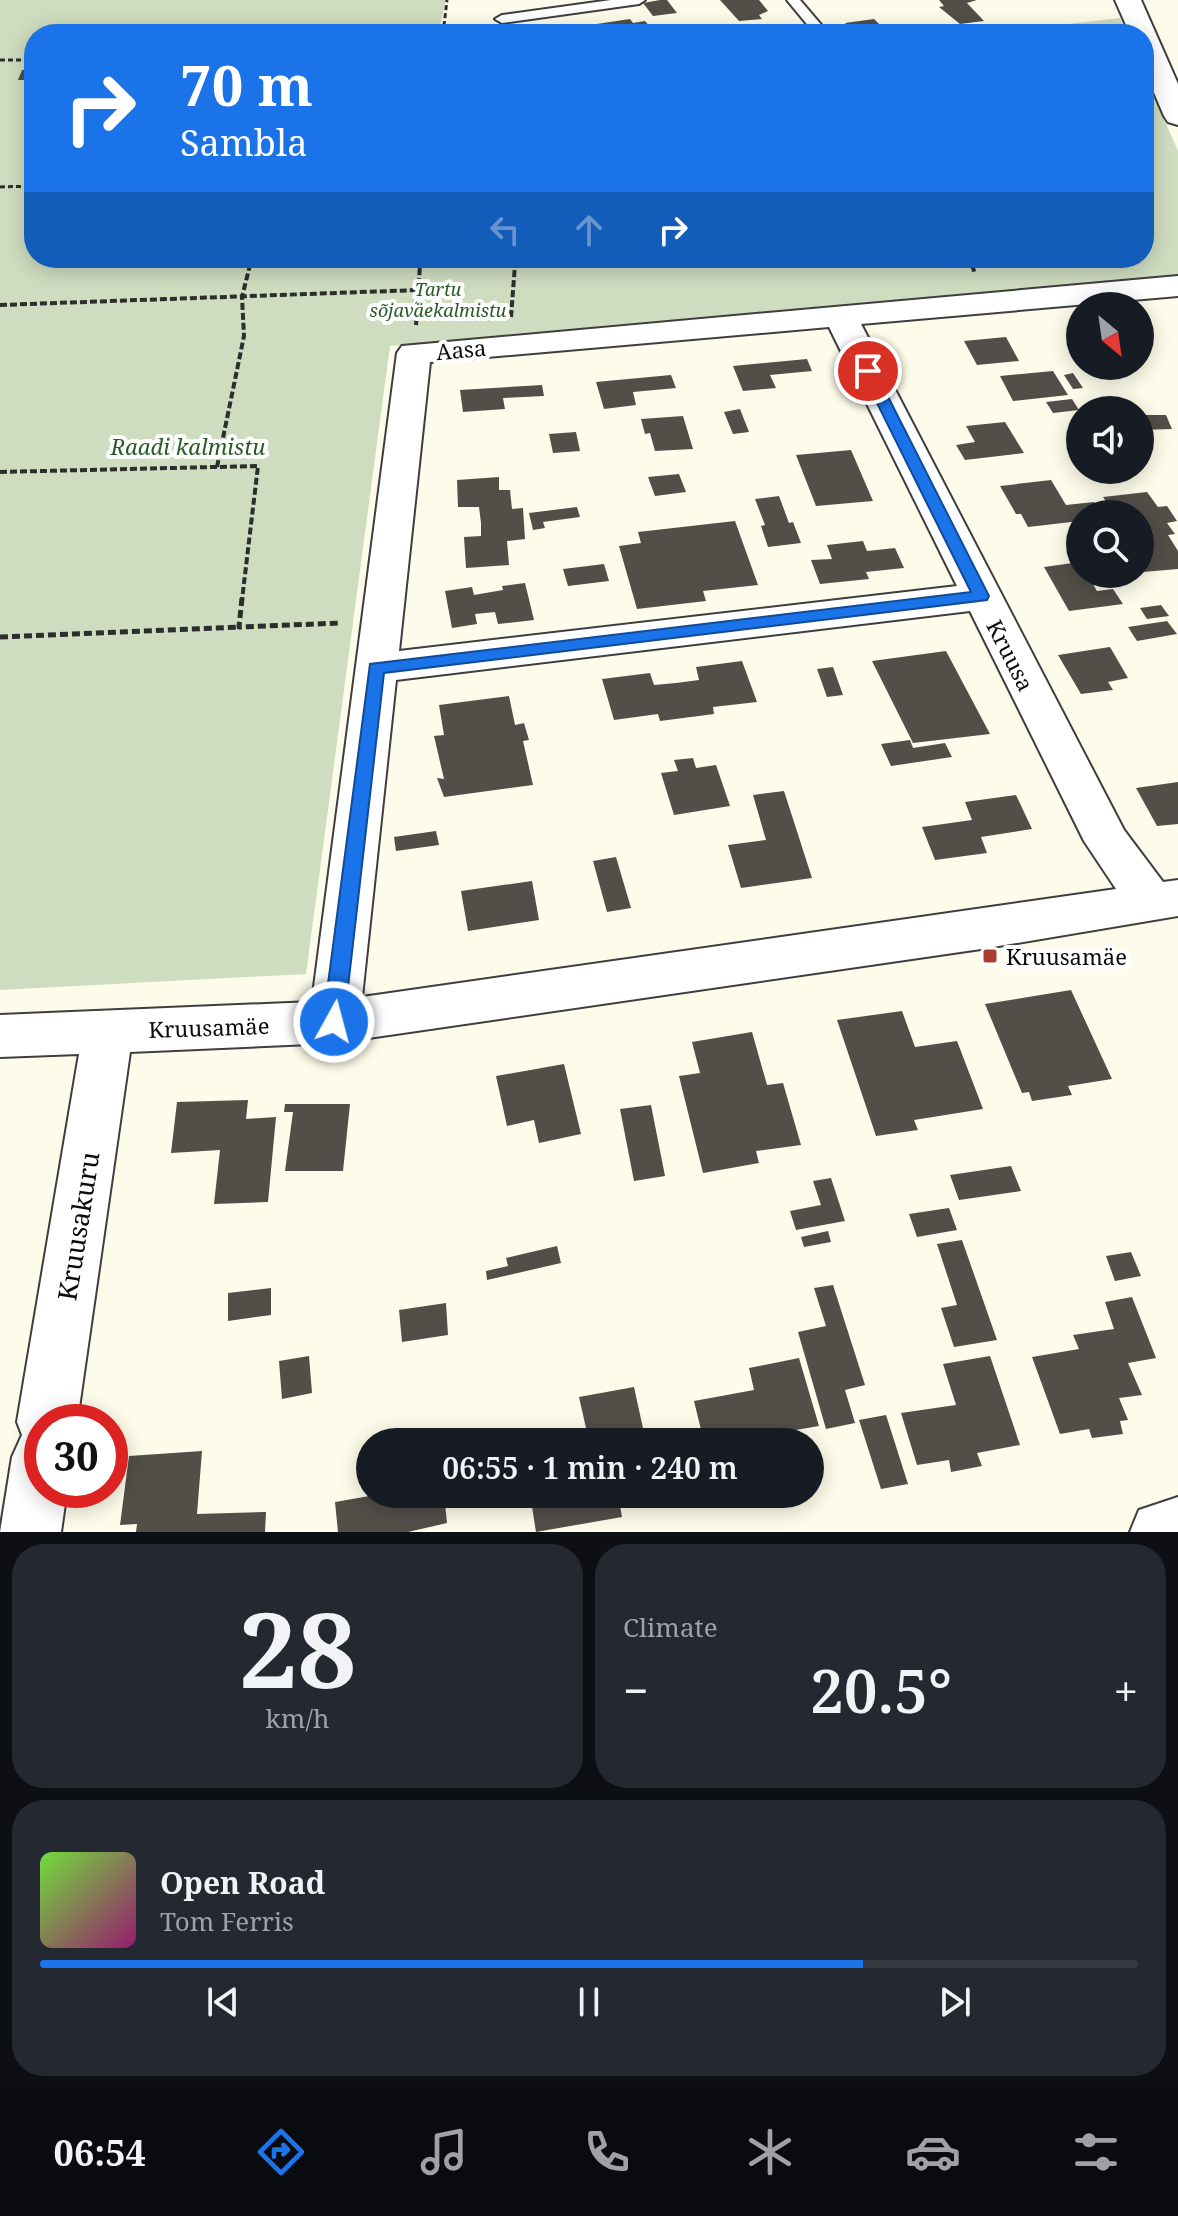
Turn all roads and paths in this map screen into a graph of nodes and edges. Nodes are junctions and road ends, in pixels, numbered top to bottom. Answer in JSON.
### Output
{"nodes":[{"id":1,"x":447,"y":0,"type":"edge"},
{"id":2,"x":639,"y":0,"type":"edge"},
{"id":3,"x":793,"y":0,"type":"edge"},
{"id":4,"x":1128,"y":0,"type":"edge"},
{"id":5,"x":502,"y":19,"type":"dead end"},
{"id":6,"x":444,"y":24,"type":"edge"},
{"id":7,"x":813,"y":24,"type":"edge"},
{"id":8,"x":1138,"y":24,"type":"edge"},
{"id":9,"x":1154,"y":50,"type":"edge"},
{"id":10,"x":0,"y":60,"type":"edge"},
{"id":11,"x":24,"y":60,"type":"edge"},
{"id":12,"x":1168,"y":70,"type":"edge"},
{"id":13,"x":1178,"y":116,"type":"edge"},
{"id":14,"x":24,"y":186,"type":"edge"},
{"id":15,"x":0,"y":187,"type":"edge"},
{"id":16,"x":249,"y":268,"type":"edge"},
{"id":17,"x":420,"y":268,"type":"edge"},
{"id":18,"x":514,"y":268,"type":"edge"},
{"id":19,"x":973,"y":268,"type":"edge"},
{"id":20,"x":976,"y":279,"type":"dead end"},
{"id":21,"x":1178,"y":286,"type":"edge"},
{"id":22,"x":419,"y":290,"type":"junction"},
{"id":23,"x":242,"y":297,"type":"junction"},
{"id":24,"x":0,"y":305,"type":"edge"},
{"id":25,"x":840,"y":315,"type":"junction"},
{"id":26,"x":511,"y":320,"type":"dead end"},
{"id":27,"x":414,"y":353,"type":"junction"},
{"id":28,"x":217,"y":467,"type":"junction"},
{"id":29,"x":0,"y":472,"type":"edge"},
{"id":30,"x":981,"y":596,"type":"junction"},
{"id":31,"x":381,"y":621,"type":"junction"},
{"id":32,"x":239,"y":627,"type":"junction"},
{"id":33,"x":0,"y":637,"type":"edge"},
{"id":34,"x":376,"y":668,"type":"junction"},
{"id":35,"x":1164,"y":900,"type":"edge"},
{"id":36,"x":334,"y":1022,"type":"junction"},
{"id":37,"x":108,"y":1031,"type":"junction"},
{"id":38,"x":0,"y":1036,"type":"edge"},
{"id":39,"x":50,"y":1404,"type":"edge"},
{"id":40,"x":34,"y":1508,"type":"edge"},
{"id":41,"x":1178,"y":1528,"type":"edge"},
{"id":42,"x":30,"y":1532,"type":"edge"},
{"id":43,"x":1161,"y":1532,"type":"edge"}],
"edges":[{"from":1,"to":6,"type":"path"},
{"from":2,"to":5,"type":"lane"},
{"from":3,"to":7,"type":"lane"},
{"from":4,"to":8,"type":"street"},
{"from":9,"to":12,"type":"street"},
{"from":10,"to":11,"type":"path"},
{"from":12,"to":13,"type":"street"},
{"from":14,"to":15,"type":"path"},
{"from":16,"to":23,"type":"path"},
{"from":17,"to":22,"type":"path"},
{"from":18,"to":26,"type":"path"},
{"from":19,"to":20,"type":"path"},
{"from":21,"to":25,"type":"street","name":"Aasa"},
{"from":22,"to":23,"type":"path"},
{"from":22,"to":27,"type":"path"},
{"from":23,"to":24,"type":"path"},
{"from":23,"to":28,"type":"path"},
{"from":25,"to":27,"type":"street","name":"Aasa"},
{"from":25,"to":30,"type":"street","name":"Kruusa"},
{"from":27,"to":31,"type":"street","name":"Aasa"},
{"from":28,"to":29,"type":"path"},
{"from":28,"to":32,"type":"path"},
{"from":30,"to":34,"type":"street"},
{"from":30,"to":35,"type":"street","name":"Kruusa"},
{"from":31,"to":32,"type":"path"},
{"from":31,"to":34,"type":"street","name":"Aasa"},
{"from":32,"to":33,"type":"path"},
{"from":34,"to":36,"type":"street","name":"Aasa"},
{"from":35,"to":36,"type":"street","name":"Kruusamäe"},
{"from":36,"to":37,"type":"street","name":"Kruusamäe"},
{"from":37,"to":38,"type":"street","name":"Kruusamäe"},
{"from":37,"to":39,"type":"street","name":"Kruusakuru"},
{"from":40,"to":42,"type":"street"},
{"from":41,"to":43,"type":"street"}]}
